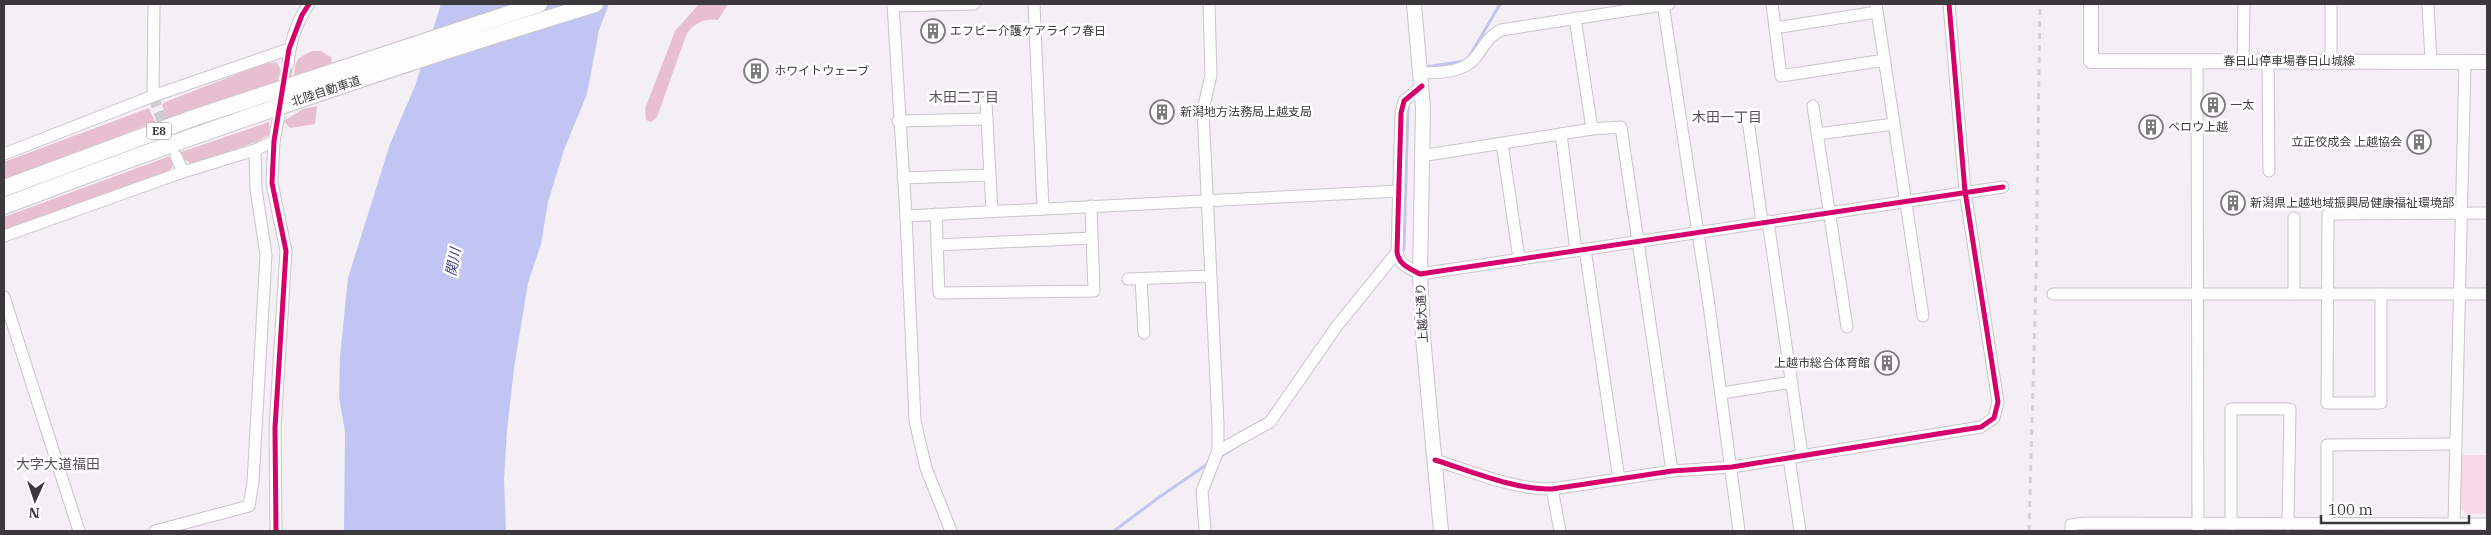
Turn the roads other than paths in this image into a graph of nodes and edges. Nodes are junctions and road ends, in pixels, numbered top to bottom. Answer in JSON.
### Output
{"nodes":[{"id":1,"x":154,"y":4,"type":"edge"},
{"id":2,"x":309,"y":4,"type":"edge"},
{"id":3,"x":539,"y":4,"type":"edge"},
{"id":4,"x":595,"y":4,"type":"edge"},
{"id":5,"x":974,"y":4,"type":"edge"},
{"id":6,"x":1034,"y":4,"type":"edge"},
{"id":7,"x":1209,"y":4,"type":"edge"},
{"id":8,"x":1414,"y":4,"type":"edge"},
{"id":9,"x":1663,"y":4,"type":"edge"},
{"id":10,"x":1669,"y":4,"type":"edge"},
{"id":11,"x":1772,"y":4,"type":"edge"},
{"id":12,"x":1949,"y":4,"type":"edge"},
{"id":13,"x":2091,"y":4,"type":"edge"},
{"id":14,"x":2244,"y":4,"type":"edge"},
{"id":15,"x":2331,"y":4,"type":"edge"},
{"id":16,"x":2428,"y":4,"type":"edge"},
{"id":17,"x":893,"y":5,"type":"edge"},
{"id":18,"x":1877,"y":8,"type":"edge"},
{"id":19,"x":1575,"y":18,"type":"junction"},
{"id":20,"x":1775,"y":28,"type":"junction"},
{"id":21,"x":289,"y":49,"type":"junction"},
{"id":22,"x":1885,"y":60,"type":"junction"},
{"id":23,"x":2331,"y":60,"type":"junction"},
{"id":24,"x":2197,"y":61,"type":"junction"},
{"id":25,"x":2243,"y":61,"type":"junction"},
{"id":26,"x":2268,"y":61,"type":"junction"},
{"id":27,"x":2431,"y":62,"type":"junction"},
{"id":28,"x":2487,"y":62,"type":"edge"},
{"id":29,"x":2466,"y":63,"type":"junction"},
{"id":30,"x":288,"y":64,"type":"tunnel mouth"},
{"id":31,"x":1421,"y":80,"type":"junction"},
{"id":32,"x":153,"y":96,"type":"junction"},
{"id":33,"x":986,"y":102,"type":"dead end"},
{"id":34,"x":1813,"y":106,"type":"dead end"},
{"id":35,"x":279,"y":115,"type":"dead end"},
{"id":36,"x":987,"y":119,"type":"junction"},
{"id":37,"x":1748,"y":120,"type":"dead end"},
{"id":38,"x":898,"y":121,"type":"junction"},
{"id":39,"x":1894,"y":124,"type":"junction"},
{"id":40,"x":1592,"y":129,"type":"junction"},
{"id":41,"x":1561,"y":134,"type":"junction"},
{"id":42,"x":1817,"y":134,"type":"junction"},
{"id":43,"x":274,"y":142,"type":"junction"},
{"id":44,"x":1502,"y":143,"type":"junction"},
{"id":45,"x":255,"y":150,"type":"junction"},
{"id":46,"x":4,"y":154,"type":"edge"},
{"id":47,"x":176,"y":156,"type":"tunnel mouth"},
{"id":48,"x":1421,"y":156,"type":"junction"},
{"id":49,"x":2269,"y":171,"type":"dead end"},
{"id":50,"x":183,"y":172,"type":"junction"},
{"id":51,"x":989,"y":175,"type":"junction"},
{"id":52,"x":903,"y":178,"type":"junction"},
{"id":53,"x":2002,"y":187,"type":"dead end"},
{"id":54,"x":4,"y":188,"type":"edge"},
{"id":55,"x":1399,"y":191,"type":"junction"},
{"id":56,"x":1965,"y":191,"type":"junction"},
{"id":57,"x":1206,"y":200,"type":"junction"},
{"id":58,"x":1906,"y":200,"type":"junction"},
{"id":59,"x":4,"y":206,"type":"edge"},
{"id":60,"x":1091,"y":206,"type":"junction"},
{"id":61,"x":1043,"y":208,"type":"junction"},
{"id":62,"x":992,"y":211,"type":"junction"},
{"id":63,"x":1828,"y":212,"type":"junction"},
{"id":64,"x":2462,"y":213,"type":"junction"},
{"id":65,"x":2487,"y":213,"type":"edge"},
{"id":66,"x":936,"y":214,"type":"junction"},
{"id":67,"x":906,"y":216,"type":"junction"},
{"id":68,"x":2294,"y":218,"type":"dead end"},
{"id":69,"x":1765,"y":221,"type":"junction"},
{"id":70,"x":1698,"y":232,"type":"junction"},
{"id":71,"x":4,"y":236,"type":"edge"},
{"id":72,"x":1092,"y":238,"type":"junction"},
{"id":73,"x":1637,"y":241,"type":"junction"},
{"id":74,"x":937,"y":245,"type":"junction"},
{"id":75,"x":1580,"y":250,"type":"junction"},
{"id":76,"x":1398,"y":252,"type":"junction"},
{"id":77,"x":1519,"y":259,"type":"junction"},
{"id":78,"x":1420,"y":274,"type":"junction"},
{"id":79,"x":1210,"y":276,"type":"junction"},
{"id":80,"x":1128,"y":279,"type":"dead end"},
{"id":81,"x":1141,"y":279,"type":"junction"},
{"id":82,"x":2053,"y":294,"type":"dead end"},
{"id":83,"x":2197,"y":294,"type":"junction"},
{"id":84,"x":2294,"y":294,"type":"junction"},
{"id":85,"x":2327,"y":294,"type":"junction"},
{"id":86,"x":2381,"y":294,"type":"junction"},
{"id":87,"x":2461,"y":294,"type":"junction"},
{"id":88,"x":2487,"y":294,"type":"edge"},
{"id":89,"x":4,"y":297,"type":"edge"},
{"id":90,"x":1923,"y":316,"type":"dead end"},
{"id":91,"x":1847,"y":327,"type":"dead end"},
{"id":92,"x":1144,"y":333,"type":"dead end"},
{"id":93,"x":1792,"y":382,"type":"junction"},
{"id":94,"x":1722,"y":393,"type":"junction"},
{"id":95,"x":2455,"y":444,"type":"junction"},
{"id":96,"x":1218,"y":451,"type":"junction"},
{"id":97,"x":1802,"y":455,"type":"junction"},
{"id":98,"x":1789,"y":458,"type":"junction"},
{"id":99,"x":1435,"y":460,"type":"junction"},
{"id":100,"x":1732,"y":466,"type":"junction"},
{"id":101,"x":1672,"y":471,"type":"junction"},
{"id":102,"x":1619,"y":479,"type":"junction"},
{"id":103,"x":1552,"y":489,"type":"junction"},
{"id":104,"x":2231,"y":524,"type":"junction"},
{"id":105,"x":2288,"y":524,"type":"junction"},
{"id":106,"x":2326,"y":524,"type":"junction"},
{"id":107,"x":2454,"y":524,"type":"junction"},
{"id":108,"x":2487,"y":524,"type":"edge"},
{"id":109,"x":2198,"y":528,"type":"edge"},
{"id":110,"x":2375,"y":528,"type":"edge"},
{"id":111,"x":79,"y":531,"type":"edge"},
{"id":112,"x":155,"y":531,"type":"edge"},
{"id":113,"x":276,"y":531,"type":"edge"},
{"id":114,"x":951,"y":531,"type":"edge"},
{"id":115,"x":1205,"y":531,"type":"edge"},
{"id":116,"x":1441,"y":531,"type":"edge"},
{"id":117,"x":1560,"y":531,"type":"edge"},
{"id":118,"x":1740,"y":531,"type":"edge"},
{"id":119,"x":1800,"y":531,"type":"edge"},
{"id":120,"x":2071,"y":531,"type":"edge"}],
"edges":[{"from":1,"to":32,"type":"street"},
{"from":2,"to":21,"type":"street"},
{"from":3,"to":54,"type":"highway","name":"北陸自動車道","number":"E8"},
{"from":4,"to":59,"type":"highway","name":"北陸自動車道","number":"E8"},
{"from":5,"to":17,"type":"street"},
{"from":6,"to":61,"type":"street"},
{"from":7,"to":57,"type":"street"},
{"from":8,"to":31,"type":"main road","name":"上越大通り"},
{"from":9,"to":10,"type":"street"},
{"from":9,"to":19,"type":"street"},
{"from":9,"to":70,"type":"street"},
{"from":11,"to":20,"type":"street"},
{"from":12,"to":56,"type":"street"},
{"from":13,"to":24,"type":"main road","name":"春日山停車場春日山城線"},
{"from":14,"to":25,"type":"street"},
{"from":15,"to":23,"type":"street"},
{"from":16,"to":27,"type":"street"},
{"from":17,"to":38,"type":"street"},
{"from":18,"to":20,"type":"street"},
{"from":18,"to":22,"type":"street"},
{"from":19,"to":31,"type":"street"},
{"from":19,"to":40,"type":"street"},
{"from":20,"to":22,"type":"street"},
{"from":21,"to":30,"type":"street"},
{"from":21,"to":32,"type":"street"},
{"from":22,"to":39,"type":"street"},
{"from":23,"to":26,"type":"main road","name":"春日山停車場春日山城線"},
{"from":23,"to":27,"type":"main road","name":"春日山停車場春日山城線"},
{"from":24,"to":25,"type":"main road","name":"春日山停車場春日山城線"},
{"from":24,"to":83,"type":"street"},
{"from":25,"to":26,"type":"main road","name":"春日山停車場春日山城線"},
{"from":26,"to":49,"type":"street"},
{"from":27,"to":29,"type":"main road","name":"春日山停車場春日山城線"},
{"from":28,"to":29,"type":"main road","name":"春日山停車場春日山城線"},
{"from":29,"to":64,"type":"street"},
{"from":31,"to":48,"type":"main road","name":"上越大通り"},
{"from":31,"to":55,"type":"street"},
{"from":32,"to":46,"type":"street"},
{"from":33,"to":36,"type":"street"},
{"from":34,"to":42,"type":"street"},
{"from":35,"to":43,"type":"street"},
{"from":36,"to":38,"type":"street"},
{"from":36,"to":51,"type":"street"},
{"from":37,"to":69,"type":"street"},
{"from":38,"to":52,"type":"street"},
{"from":39,"to":42,"type":"street"},
{"from":39,"to":58,"type":"street"},
{"from":40,"to":41,"type":"street"},
{"from":40,"to":73,"type":"street"},
{"from":41,"to":44,"type":"street"},
{"from":41,"to":75,"type":"street"},
{"from":42,"to":63,"type":"street"},
{"from":43,"to":45,"type":"street"},
{"from":43,"to":113,"type":"street"},
{"from":44,"to":48,"type":"street"},
{"from":44,"to":77,"type":"street"},
{"from":45,"to":50,"type":"street"},
{"from":45,"to":112,"type":"street"},
{"from":47,"to":50,"type":"street"},
{"from":48,"to":78,"type":"main road","name":"上越大通り"},
{"from":50,"to":71,"type":"street"},
{"from":51,"to":52,"type":"street"},
{"from":51,"to":62,"type":"street"},
{"from":52,"to":67,"type":"street"},
{"from":53,"to":56,"type":"street"},
{"from":55,"to":57,"type":"street"},
{"from":55,"to":76,"type":"street"},
{"from":56,"to":58,"type":"street"},
{"from":56,"to":97,"type":"street"},
{"from":57,"to":60,"type":"street"},
{"from":57,"to":79,"type":"street"},
{"from":58,"to":63,"type":"street"},
{"from":58,"to":90,"type":"street"},
{"from":60,"to":61,"type":"street"},
{"from":60,"to":72,"type":"street"},
{"from":61,"to":62,"type":"street"},
{"from":62,"to":66,"type":"street"},
{"from":63,"to":69,"type":"street"},
{"from":63,"to":91,"type":"street"},
{"from":64,"to":65,"type":"street"},
{"from":64,"to":85,"type":"street"},
{"from":64,"to":87,"type":"street"},
{"from":66,"to":67,"type":"street"},
{"from":66,"to":74,"type":"street"},
{"from":67,"to":114,"type":"street"},
{"from":68,"to":84,"type":"street"},
{"from":69,"to":70,"type":"street"},
{"from":69,"to":93,"type":"street"},
{"from":70,"to":73,"type":"street"},
{"from":70,"to":94,"type":"street"},
{"from":72,"to":74,"type":"street"},
{"from":72,"to":74,"type":"street"},
{"from":73,"to":75,"type":"street"},
{"from":73,"to":101,"type":"street"},
{"from":75,"to":77,"type":"street"},
{"from":75,"to":102,"type":"street"},
{"from":76,"to":78,"type":"street"},
{"from":76,"to":96,"type":"street"},
{"from":77,"to":78,"type":"street"},
{"from":78,"to":99,"type":"main road","name":"上越大通り"},
{"from":79,"to":81,"type":"street"},
{"from":79,"to":96,"type":"street"},
{"from":80,"to":81,"type":"street"},
{"from":81,"to":92,"type":"street"},
{"from":82,"to":83,"type":"street"},
{"from":83,"to":84,"type":"street"},
{"from":83,"to":109,"type":"street"},
{"from":84,"to":85,"type":"street"},
{"from":85,"to":86,"type":"street"},
{"from":85,"to":86,"type":"street"},
{"from":86,"to":87,"type":"street"},
{"from":87,"to":88,"type":"street"},
{"from":87,"to":95,"type":"street"},
{"from":89,"to":111,"type":"street"},
{"from":93,"to":94,"type":"street"},
{"from":93,"to":97,"type":"street"},
{"from":94,"to":100,"type":"street"},
{"from":95,"to":106,"type":"street"},
{"from":95,"to":107,"type":"street"},
{"from":96,"to":115,"type":"street"},
{"from":97,"to":98,"type":"street"},
{"from":98,"to":100,"type":"street"},
{"from":98,"to":119,"type":"street"},
{"from":99,"to":103,"type":"street"},
{"from":99,"to":116,"type":"main road","name":"上越大通り"},
{"from":100,"to":101,"type":"street"},
{"from":100,"to":118,"type":"street"},
{"from":101,"to":102,"type":"street"},
{"from":102,"to":103,"type":"street"},
{"from":103,"to":117,"type":"street"},
{"from":104,"to":105,"type":"street"},
{"from":104,"to":105,"type":"street"},
{"from":104,"to":109,"type":"street"},
{"from":105,"to":106,"type":"street"},
{"from":106,"to":110,"type":"street"},
{"from":107,"to":108,"type":"street"},
{"from":107,"to":110,"type":"street"},
{"from":109,"to":120,"type":"street"}]}
